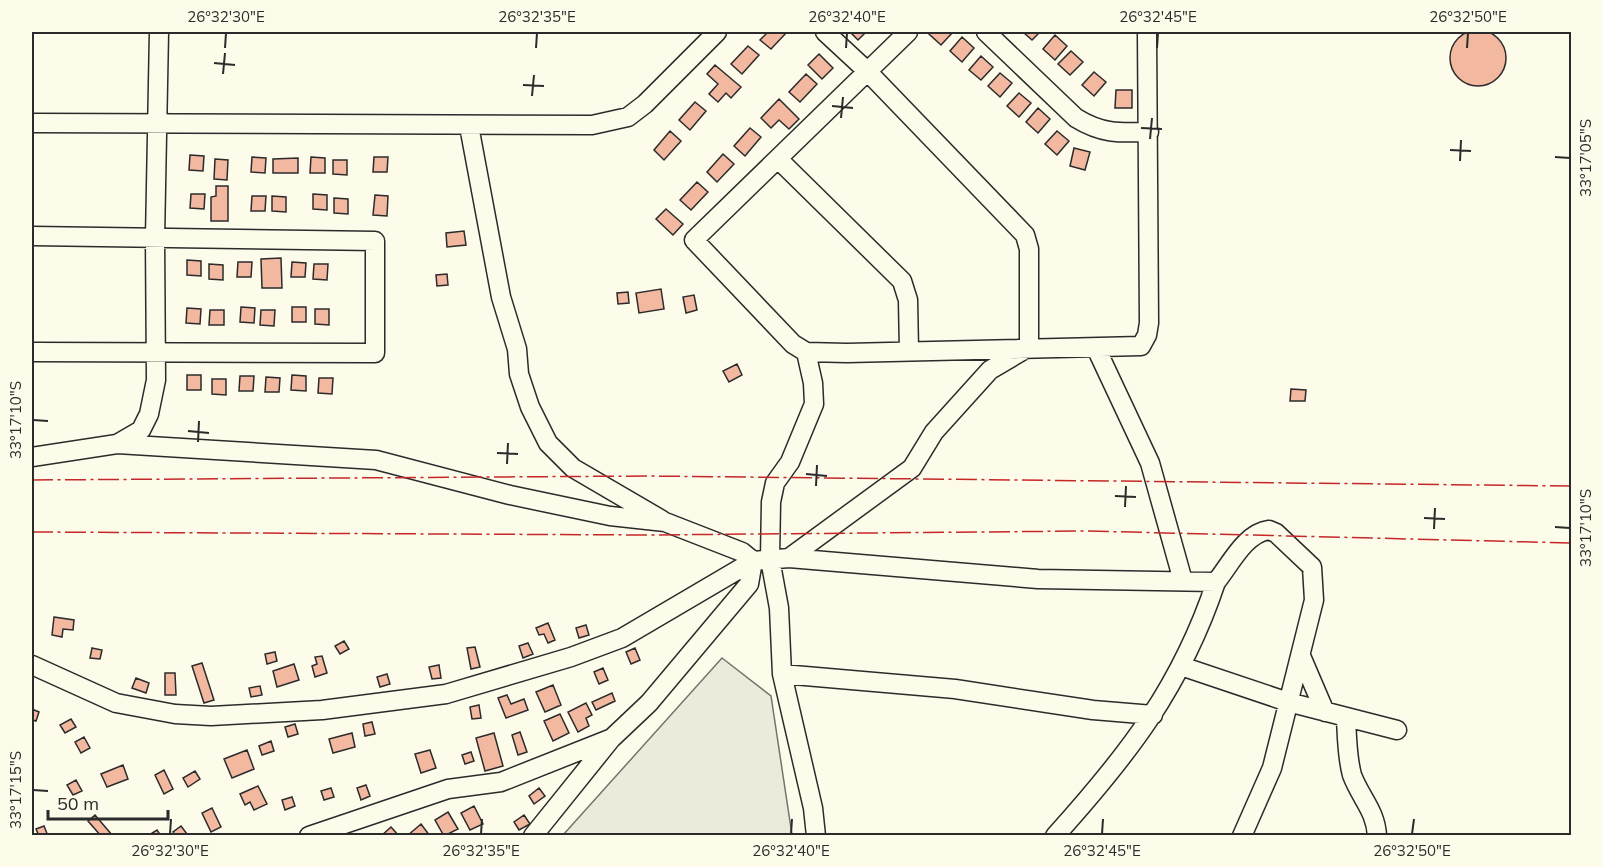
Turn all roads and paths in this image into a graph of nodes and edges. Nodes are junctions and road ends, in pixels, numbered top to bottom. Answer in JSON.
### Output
{"nodes":[{"id":1,"x":159,"y":32,"type":"edge"},
{"id":2,"x":717,"y":32,"type":"edge"},
{"id":3,"x":825,"y":32,"type":"edge"},
{"id":4,"x":908,"y":32,"type":"edge"},
{"id":5,"x":986,"y":32,"type":"edge"},
{"id":6,"x":1147,"y":32,"type":"edge"},
{"id":7,"x":866,"y":70,"type":"junction"},
{"id":8,"x":32,"y":123,"type":"edge"},
{"id":9,"x":157,"y":125,"type":"junction"},
{"id":10,"x":469,"y":126,"type":"junction"},
{"id":11,"x":1149,"y":132,"type":"junction"},
{"id":12,"x":778,"y":159,"type":"junction"},
{"id":13,"x":32,"y":236,"type":"edge"},
{"id":14,"x":155,"y":238,"type":"junction"},
{"id":15,"x":1029,"y":347,"type":"junction"},
{"id":16,"x":1096,"y":348,"type":"junction"},
{"id":17,"x":909,"y":351,"type":"junction"},
{"id":18,"x":32,"y":352,"type":"edge"},
{"id":19,"x":806,"y":352,"type":"junction"},
{"id":20,"x":156,"y":354,"type":"junction"},
{"id":21,"x":117,"y":444,"type":"junction"},
{"id":22,"x":32,"y":457,"type":"edge"},
{"id":23,"x":665,"y":522,"type":"junction"},
{"id":24,"x":789,"y":558,"type":"junction"},
{"id":25,"x":762,"y":560,"type":"junction"},
{"id":26,"x":1184,"y":581,"type":"junction"},
{"id":27,"x":1216,"y":582,"type":"junction"},
{"id":28,"x":1301,"y":656,"type":"junction"},
{"id":29,"x":32,"y":665,"type":"edge"},
{"id":30,"x":1181,"y":666,"type":"junction"},
{"id":31,"x":782,"y":674,"type":"junction"},
{"id":32,"x":1288,"y":702,"type":"junction"},
{"id":33,"x":1325,"y":712,"type":"junction"},
{"id":34,"x":1153,"y":715,"type":"junction"},
{"id":35,"x":1346,"y":718,"type":"junction"},
{"id":36,"x":1397,"y":730,"type":"dead end"},
{"id":37,"x":612,"y":738,"type":"junction"},
{"id":38,"x":309,"y":836,"type":"edge"},
{"id":39,"x":533,"y":836,"type":"edge"},
{"id":40,"x":816,"y":836,"type":"edge"},
{"id":41,"x":1055,"y":836,"type":"edge"},
{"id":42,"x":1242,"y":836,"type":"edge"},
{"id":43,"x":1377,"y":836,"type":"edge"}],
"edges":[{"from":1,"to":9,"type":"street"},
{"from":2,"to":10,"type":"street"},
{"from":3,"to":7,"type":"street"},
{"from":4,"to":7,"type":"street"},
{"from":5,"to":11,"type":"street"},
{"from":6,"to":11,"type":"street"},
{"from":7,"to":12,"type":"street"},
{"from":7,"to":15,"type":"street"},
{"from":8,"to":9,"type":"street"},
{"from":9,"to":10,"type":"street"},
{"from":9,"to":14,"type":"street"},
{"from":10,"to":23,"type":"street"},
{"from":11,"to":16,"type":"street"},
{"from":12,"to":17,"type":"street"},
{"from":12,"to":19,"type":"street"},
{"from":13,"to":14,"type":"street"},
{"from":14,"to":20,"type":"street"},
{"from":14,"to":20,"type":"street"},
{"from":15,"to":16,"type":"street"},
{"from":15,"to":17,"type":"street"},
{"from":15,"to":24,"type":"street"},
{"from":16,"to":26,"type":"street"},
{"from":17,"to":19,"type":"street"},
{"from":18,"to":20,"type":"street"},
{"from":19,"to":25,"type":"street"},
{"from":20,"to":21,"type":"street"},
{"from":21,"to":22,"type":"street"},
{"from":21,"to":23,"type":"street"},
{"from":23,"to":25,"type":"street"},
{"from":24,"to":25,"type":"street"},
{"from":24,"to":26,"type":"street"},
{"from":25,"to":29,"type":"street"},
{"from":25,"to":31,"type":"street"},
{"from":25,"to":37,"type":"street"},
{"from":26,"to":27,"type":"street"},
{"from":27,"to":28,"type":"street"},
{"from":27,"to":30,"type":"street"},
{"from":28,"to":32,"type":"street"},
{"from":28,"to":33,"type":"street"},
{"from":30,"to":32,"type":"street"},
{"from":30,"to":34,"type":"street"},
{"from":31,"to":34,"type":"street"},
{"from":31,"to":40,"type":"street"},
{"from":32,"to":33,"type":"street"},
{"from":32,"to":42,"type":"street"},
{"from":33,"to":35,"type":"street"},
{"from":34,"to":41,"type":"street"},
{"from":35,"to":36,"type":"street"},
{"from":35,"to":43,"type":"street"},
{"from":37,"to":38,"type":"street"},
{"from":37,"to":39,"type":"street"}]}
